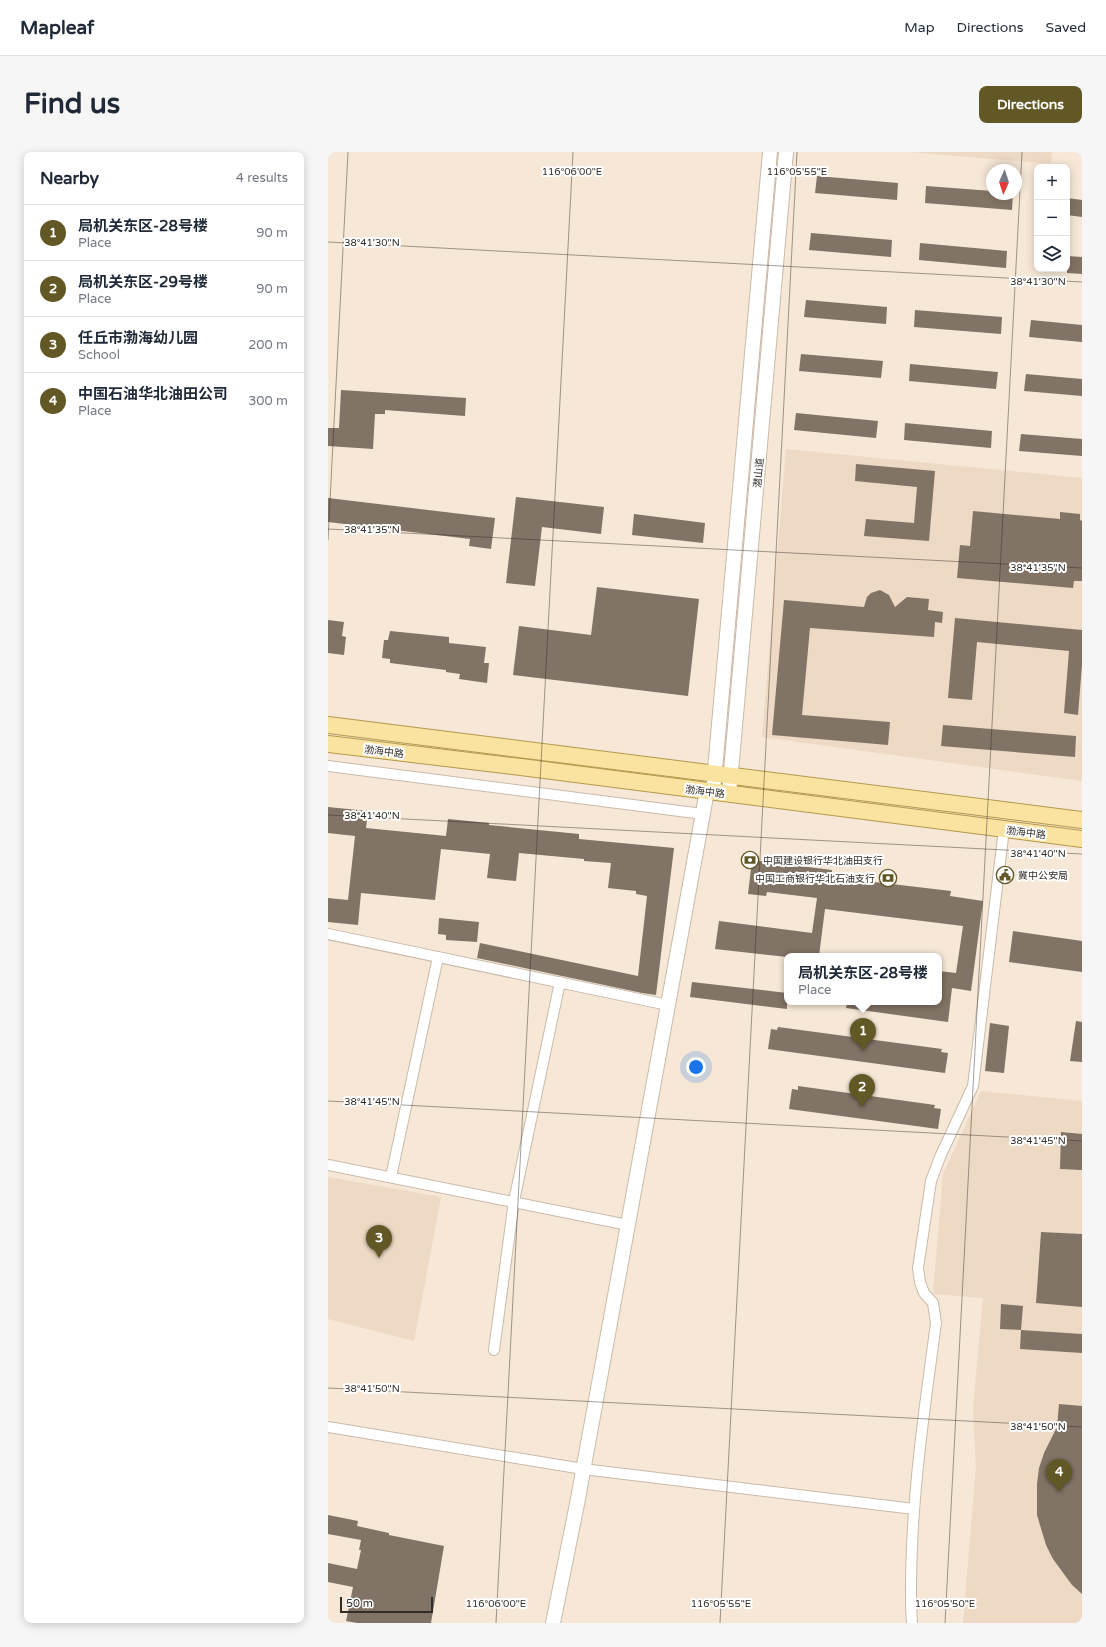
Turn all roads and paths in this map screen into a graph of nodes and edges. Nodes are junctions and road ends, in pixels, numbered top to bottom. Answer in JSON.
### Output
{"nodes":[{"id":1,"x":770,"y":152,"type":"edge"},
{"id":2,"x":786,"y":152,"type":"edge"},
{"id":3,"x":328,"y":725,"type":"edge"},
{"id":4,"x":328,"y":744,"type":"edge"},
{"id":5,"x":328,"y":766,"type":"edge"},
{"id":6,"x":715,"y":773,"type":"junction"},
{"id":7,"x":731,"y":775,"type":"junction"},
{"id":8,"x":710,"y":791,"type":"junction"},
{"id":9,"x":729,"y":794,"type":"junction"},
{"id":10,"x":703,"y":814,"type":"junction"},
{"id":11,"x":1082,"y":820,"type":"edge"},
{"id":12,"x":1004,"y":829,"type":"junction"},
{"id":13,"x":1082,"y":839,"type":"edge"},
{"id":14,"x":328,"y":934,"type":"edge"},
{"id":15,"x":438,"y":957,"type":"junction"},
{"id":16,"x":560,"y":982,"type":"junction"},
{"id":17,"x":668,"y":1005,"type":"junction"},
{"id":18,"x":328,"y":1165,"type":"edge"},
{"id":19,"x":391,"y":1177,"type":"junction"},
{"id":20,"x":514,"y":1202,"type":"junction"},
{"id":21,"x":628,"y":1225,"type":"junction"},
{"id":22,"x":494,"y":1350,"type":"dead end"},
{"id":23,"x":328,"y":1427,"type":"edge"},
{"id":24,"x":583,"y":1469,"type":"junction"},
{"id":25,"x":914,"y":1509,"type":"junction"},
{"id":26,"x":553,"y":1623,"type":"edge"},
{"id":27,"x":912,"y":1623,"type":"edge"}],
"edges":[{"from":1,"to":6,"type":"main road","name":"潜山道"},
{"from":2,"to":7,"type":"main road","name":"潜山道"},
{"from":3,"to":6,"type":"main road","name":"渤海中路"},
{"from":4,"to":8,"type":"main road","name":"渤海中路"},
{"from":5,"to":10,"type":"street"},
{"from":6,"to":7,"type":"main road","name":"渤海中路"},
{"from":6,"to":8,"type":"main road","name":"潜山道"},
{"from":7,"to":9,"type":"main road","name":"潜山道"},
{"from":7,"to":11,"type":"main road","name":"渤海中路"},
{"from":8,"to":9,"type":"main road","name":"渤海中路"},
{"from":8,"to":10,"type":"main road","name":"潜山道"},
{"from":9,"to":12,"type":"main road","name":"渤海中路"},
{"from":10,"to":17,"type":"main road","name":"潜山道"},
{"from":12,"to":13,"type":"main road","name":"渤海中路"},
{"from":12,"to":25,"type":"street"},
{"from":14,"to":15,"type":"street"},
{"from":15,"to":16,"type":"street"},
{"from":15,"to":19,"type":"street"},
{"from":16,"to":17,"type":"street"},
{"from":16,"to":20,"type":"street"},
{"from":17,"to":21,"type":"main road","name":"潜山道"},
{"from":18,"to":19,"type":"street"},
{"from":19,"to":20,"type":"street"},
{"from":20,"to":21,"type":"street"},
{"from":20,"to":22,"type":"street"},
{"from":21,"to":24,"type":"main road","name":"潜山道"},
{"from":23,"to":24,"type":"street"},
{"from":24,"to":25,"type":"street"},
{"from":24,"to":26,"type":"main road","name":"潜山道"},
{"from":25,"to":27,"type":"street"}]}
